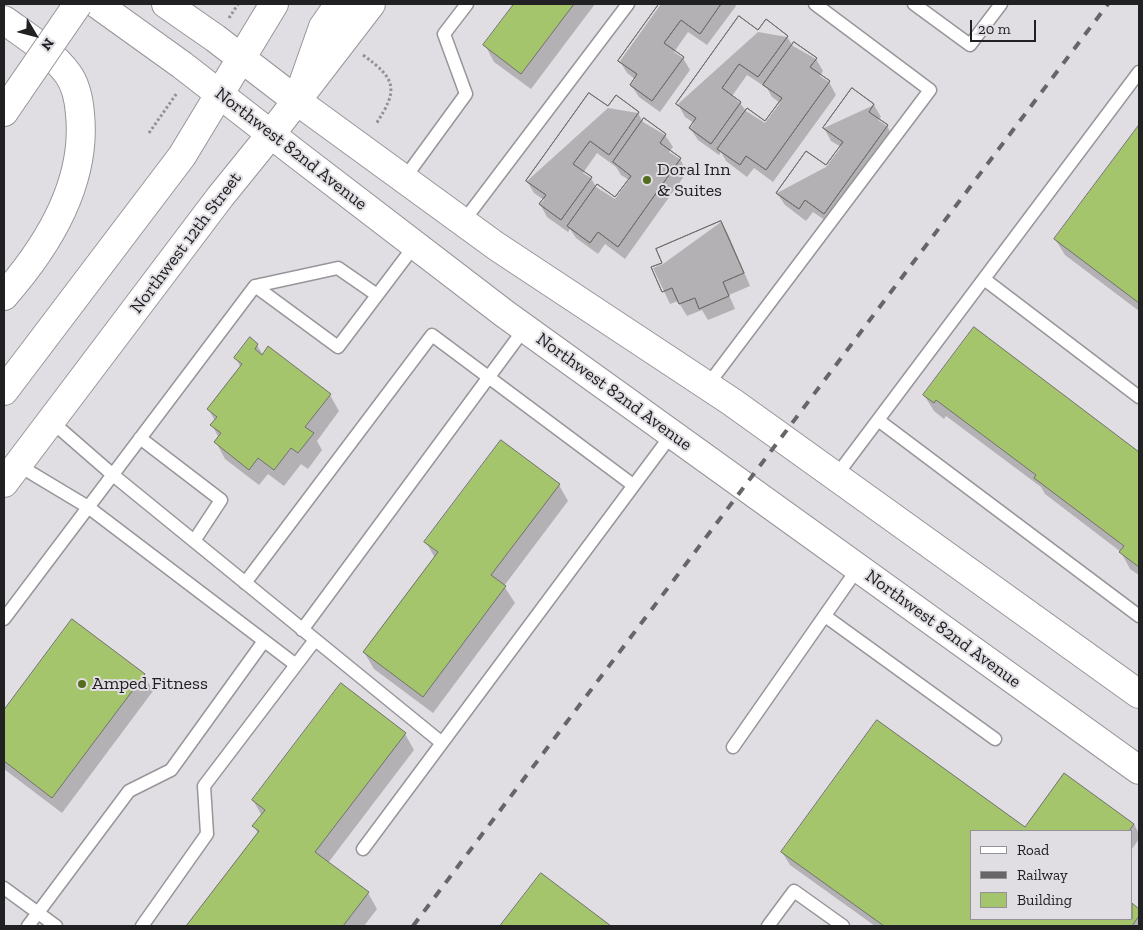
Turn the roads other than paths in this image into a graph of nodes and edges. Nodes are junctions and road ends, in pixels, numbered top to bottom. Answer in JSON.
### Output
{"nodes":[{"id":1,"x":78,"y":4,"type":"edge"},
{"id":2,"x":97,"y":4,"type":"edge"},
{"id":3,"x":166,"y":4,"type":"edge"},
{"id":4,"x":274,"y":4,"type":"edge"},
{"id":5,"x":339,"y":4,"type":"edge"},
{"id":6,"x":371,"y":4,"type":"edge"},
{"id":7,"x":467,"y":4,"type":"edge"},
{"id":8,"x":628,"y":4,"type":"edge"},
{"id":9,"x":815,"y":4,"type":"edge"},
{"id":10,"x":1001,"y":4,"type":"edge"},
{"id":11,"x":918,"y":5,"type":"edge"},
{"id":12,"x":4,"y":20,"type":"edge"},
{"id":13,"x":241,"y":57,"type":"junction"},
{"id":14,"x":1139,"y":72,"type":"edge"},
{"id":15,"x":219,"y":94,"type":"junction"},
{"id":16,"x":296,"y":101,"type":"junction"},
{"id":17,"x":4,"y":112,"type":"edge"},
{"id":18,"x":271,"y":134,"type":"junction"},
{"id":19,"x":404,"y":179,"type":"junction"},
{"id":20,"x":463,"y":222,"type":"junction"},
{"id":21,"x":415,"y":245,"type":"junction"},
{"id":22,"x":984,"y":279,"type":"junction"},
{"id":23,"x":255,"y":286,"type":"junction"},
{"id":24,"x":377,"y":295,"type":"junction"},
{"id":25,"x":4,"y":296,"type":"edge"},
{"id":26,"x":525,"y":328,"type":"junction"},
{"id":27,"x":490,"y":376,"type":"junction"},
{"id":28,"x":707,"y":386,"type":"junction"},
{"id":29,"x":4,"y":392,"type":"edge"},
{"id":30,"x":1139,"y":397,"type":"edge"},
{"id":31,"x":878,"y":420,"type":"junction"},
{"id":32,"x":51,"y":421,"type":"junction"},
{"id":33,"x":672,"y":434,"type":"junction"},
{"id":34,"x":140,"y":438,"type":"junction"},
{"id":35,"x":11,"y":474,"type":"edge"},
{"id":36,"x":113,"y":475,"type":"junction"},
{"id":37,"x":836,"y":476,"type":"junction"},
{"id":38,"x":633,"y":485,"type":"junction"},
{"id":39,"x":88,"y":507,"type":"junction"},
{"id":40,"x":194,"y":541,"type":"junction"},
{"id":41,"x":858,"y":568,"type":"junction"},
{"id":42,"x":245,"y":583,"type":"junction"},
{"id":43,"x":825,"y":616,"type":"junction"},
{"id":44,"x":1139,"y":616,"type":"edge"},
{"id":45,"x":4,"y":619,"type":"edge"},
{"id":46,"x":302,"y":630,"type":"junction"},
{"id":47,"x":315,"y":640,"type":"junction"},
{"id":48,"x":264,"y":641,"type":"junction"},
{"id":49,"x":296,"y":665,"type":"junction"},
{"id":50,"x":1139,"y":694,"type":"edge"},
{"id":51,"x":995,"y":739,"type":"dead end"},
{"id":52,"x":442,"y":743,"type":"junction"},
{"id":53,"x":733,"y":747,"type":"dead end"},
{"id":54,"x":1139,"y":770,"type":"edge"},
{"id":55,"x":363,"y":849,"type":"dead end"},
{"id":56,"x":4,"y":888,"type":"edge"},
{"id":57,"x":37,"y":912,"type":"junction"},
{"id":58,"x":28,"y":926,"type":"edge"},
{"id":59,"x":56,"y":926,"type":"edge"},
{"id":60,"x":142,"y":926,"type":"edge"},
{"id":61,"x":768,"y":926,"type":"edge"},
{"id":62,"x":843,"y":926,"type":"edge"}],
"edges":[{"from":1,"to":17,"type":"main road","bridge":true},
{"from":2,"to":15,"type":"main road","name":"Northwest 82nd Avenue"},
{"from":3,"to":13,"type":"main road"},
{"from":4,"to":13,"type":"main road"},
{"from":5,"to":16,"type":"main road"},
{"from":6,"to":16,"type":"main road","name":"Northwest 12th Street"},
{"from":7,"to":19,"type":"lane"},
{"from":8,"to":20,"type":"lane"},
{"from":9,"to":28,"type":"lane"},
{"from":10,"to":11,"type":"lane"},
{"from":12,"to":25,"type":"main road"},
{"from":13,"to":15,"type":"main road"},
{"from":13,"to":16,"type":"main road"},
{"from":14,"to":22,"type":"lane"},
{"from":15,"to":18,"type":"main road","name":"Northwest 82nd Avenue"},
{"from":15,"to":29,"type":"main road"},
{"from":16,"to":18,"type":"main road","name":"Northwest 12th Street"},
{"from":16,"to":19,"type":"main road"},
{"from":18,"to":21,"type":"main road","name":"Northwest 82nd Avenue"},
{"from":18,"to":32,"type":"main road","name":"Northwest 12th Street"},
{"from":19,"to":20,"type":"main road"},
{"from":20,"to":28,"type":"main road"},
{"from":21,"to":24,"type":"lane"},
{"from":21,"to":26,"type":"main road","name":"Northwest 82nd Avenue"},
{"from":22,"to":30,"type":"lane"},
{"from":22,"to":31,"type":"lane"},
{"from":23,"to":24,"type":"lane"},
{"from":23,"to":24,"type":"lane"},
{"from":23,"to":34,"type":"lane"},
{"from":26,"to":27,"type":"lane"},
{"from":26,"to":33,"type":"main road","name":"Northwest 82nd Avenue"},
{"from":27,"to":38,"type":"lane"},
{"from":27,"to":42,"type":"lane"},
{"from":27,"to":46,"type":"lane"},
{"from":28,"to":37,"type":"main road"},
{"from":31,"to":37,"type":"lane"},
{"from":31,"to":44,"type":"lane"},
{"from":32,"to":35,"type":"main road","name":"Northwest 12th Street"},
{"from":32,"to":36,"type":"lane"},
{"from":33,"to":38,"type":"lane"},
{"from":33,"to":41,"type":"main road","name":"Northwest 82nd Avenue"},
{"from":34,"to":36,"type":"lane"},
{"from":34,"to":40,"type":"lane"},
{"from":35,"to":39,"type":"lane"},
{"from":36,"to":39,"type":"lane"},
{"from":36,"to":40,"type":"lane"},
{"from":37,"to":50,"type":"main road"},
{"from":38,"to":52,"type":"lane"},
{"from":39,"to":45,"type":"lane"},
{"from":39,"to":48,"type":"lane"},
{"from":40,"to":42,"type":"lane"},
{"from":41,"to":43,"type":"lane"},
{"from":41,"to":54,"type":"main road","name":"Northwest 82nd Avenue"},
{"from":42,"to":46,"type":"lane"},
{"from":43,"to":51,"type":"lane"},
{"from":43,"to":53,"type":"lane"},
{"from":46,"to":47,"type":"lane"},
{"from":47,"to":49,"type":"lane"},
{"from":47,"to":52,"type":"lane"},
{"from":48,"to":49,"type":"lane"},
{"from":48,"to":57,"type":"lane"},
{"from":49,"to":60,"type":"lane"},
{"from":52,"to":55,"type":"lane"},
{"from":56,"to":57,"type":"lane"},
{"from":57,"to":58,"type":"lane"},
{"from":57,"to":59,"type":"lane"},
{"from":61,"to":62,"type":"lane"}]}
